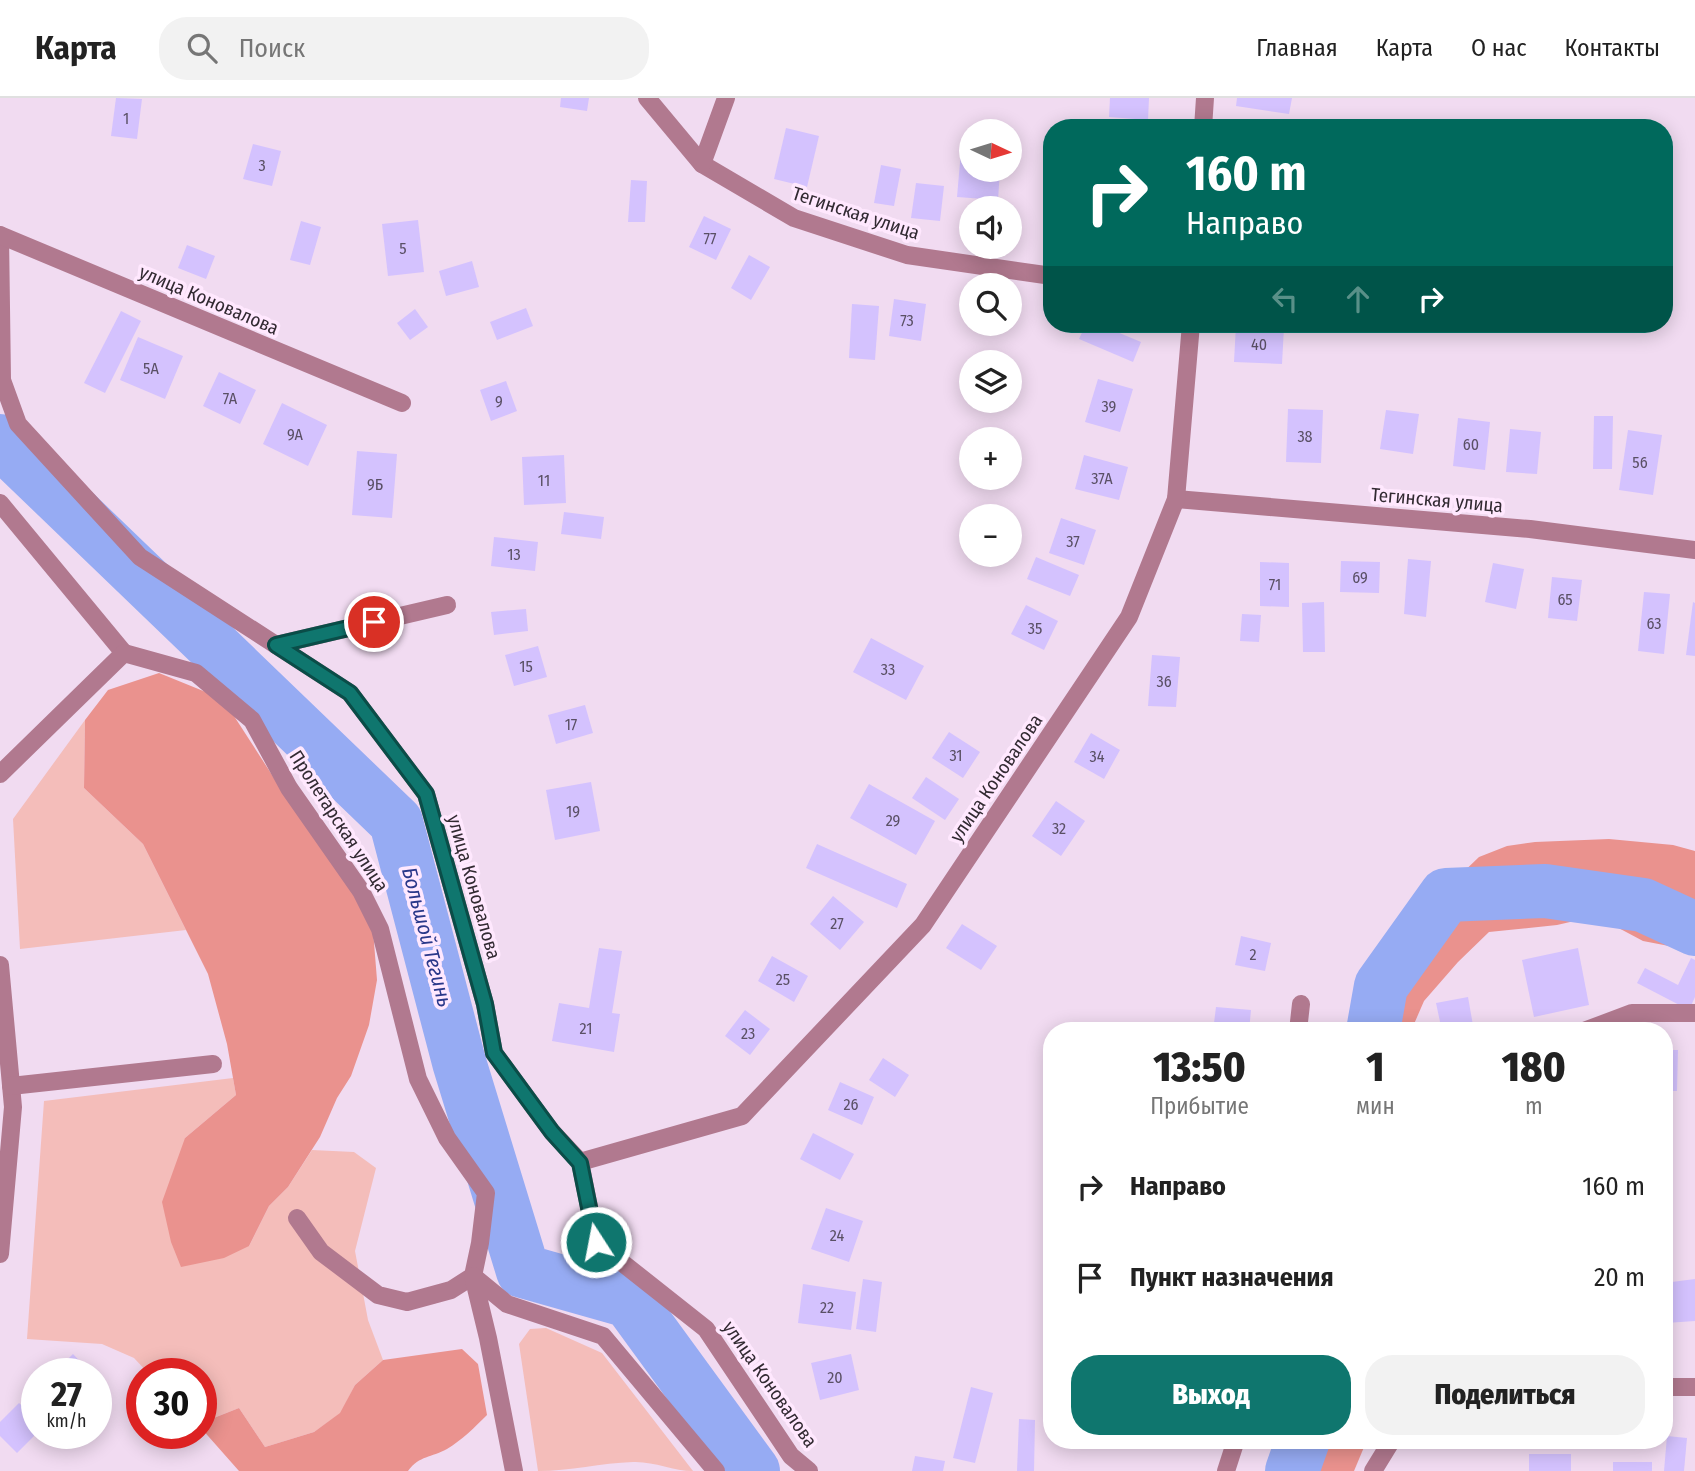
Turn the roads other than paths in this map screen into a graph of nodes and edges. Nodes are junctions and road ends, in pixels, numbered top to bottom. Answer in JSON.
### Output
{"nodes":[{"id":1,"x":647,"y":98,"type":"edge"},
{"id":2,"x":726,"y":98,"type":"edge"},
{"id":3,"x":1205,"y":98,"type":"edge"},
{"id":4,"x":1204,"y":119,"type":"edge"},
{"id":5,"x":702,"y":164,"type":"junction"},
{"id":6,"x":0,"y":235,"type":"edge"},
{"id":7,"x":1043,"y":275,"type":"edge"},
{"id":8,"x":1190,"y":333,"type":"edge"},
{"id":9,"x":402,"y":403,"type":"dead end"},
{"id":10,"x":1176,"y":499,"type":"junction"},
{"id":11,"x":0,"y":503,"type":"edge"},
{"id":12,"x":1695,"y":550,"type":"edge"},
{"id":13,"x":447,"y":605,"type":"dead end"},
{"id":14,"x":276,"y":645,"type":"junction"},
{"id":15,"x":124,"y":653,"type":"junction"},
{"id":16,"x":0,"y":774,"type":"edge"},
{"id":17,"x":0,"y":965,"type":"edge"},
{"id":18,"x":1301,"y":1004,"type":"dead end"},
{"id":19,"x":1695,"y":1013,"type":"edge"},
{"id":20,"x":1299,"y":1022,"type":"edge"},
{"id":21,"x":1608,"y":1022,"type":"edge"},
{"id":22,"x":213,"y":1064,"type":"dead end"},
{"id":23,"x":11,"y":1086,"type":"junction"},
{"id":24,"x":580,"y":1163,"type":"junction"},
{"id":25,"x":297,"y":1218,"type":"dead end"},
{"id":26,"x":0,"y":1254,"type":"edge"},
{"id":27,"x":473,"y":1276,"type":"junction"},
{"id":28,"x":1673,"y":1387,"type":"edge"},
{"id":29,"x":1695,"y":1387,"type":"edge"},
{"id":30,"x":1233,"y":1449,"type":"edge"},
{"id":31,"x":1386,"y":1449,"type":"edge"},
{"id":32,"x":514,"y":1471,"type":"edge"},
{"id":33,"x":716,"y":1471,"type":"edge"},
{"id":34,"x":809,"y":1471,"type":"edge"},
{"id":35,"x":1226,"y":1471,"type":"edge"},
{"id":36,"x":1373,"y":1471,"type":"edge"}],
"edges":[{"from":1,"to":5,"type":"street","name":"Тегинская улица"},
{"from":2,"to":5,"type":"street"},
{"from":3,"to":4,"type":"street"},
{"from":5,"to":7,"type":"street","name":"Тегинская улица"},
{"from":6,"to":9,"type":"street","name":"улица Коновалова"},
{"from":6,"to":14,"type":"street","name":"улица Коновалова"},
{"from":8,"to":10,"type":"street","name":"улица Коновалова"},
{"from":10,"to":12,"type":"street","name":"Тегинская улица"},
{"from":10,"to":24,"type":"street","name":"улица Коновалова"},
{"from":11,"to":15,"type":"street"},
{"from":13,"to":14,"type":"street"},
{"from":14,"to":24,"type":"street","name":"улица Коновалова"},
{"from":15,"to":16,"type":"street"},
{"from":15,"to":27,"type":"street","name":"Пролетарская улица"},
{"from":17,"to":23,"type":"street"},
{"from":18,"to":20,"type":"street"},
{"from":19,"to":21,"type":"street"},
{"from":22,"to":23,"type":"street"},
{"from":23,"to":26,"type":"street"},
{"from":24,"to":34,"type":"street","name":"улица Коновалова"},
{"from":25,"to":27,"type":"street"},
{"from":27,"to":32,"type":"street"},
{"from":27,"to":33,"type":"street"},
{"from":28,"to":29,"type":"street"},
{"from":30,"to":35,"type":"street"},
{"from":31,"to":36,"type":"street"}]}
